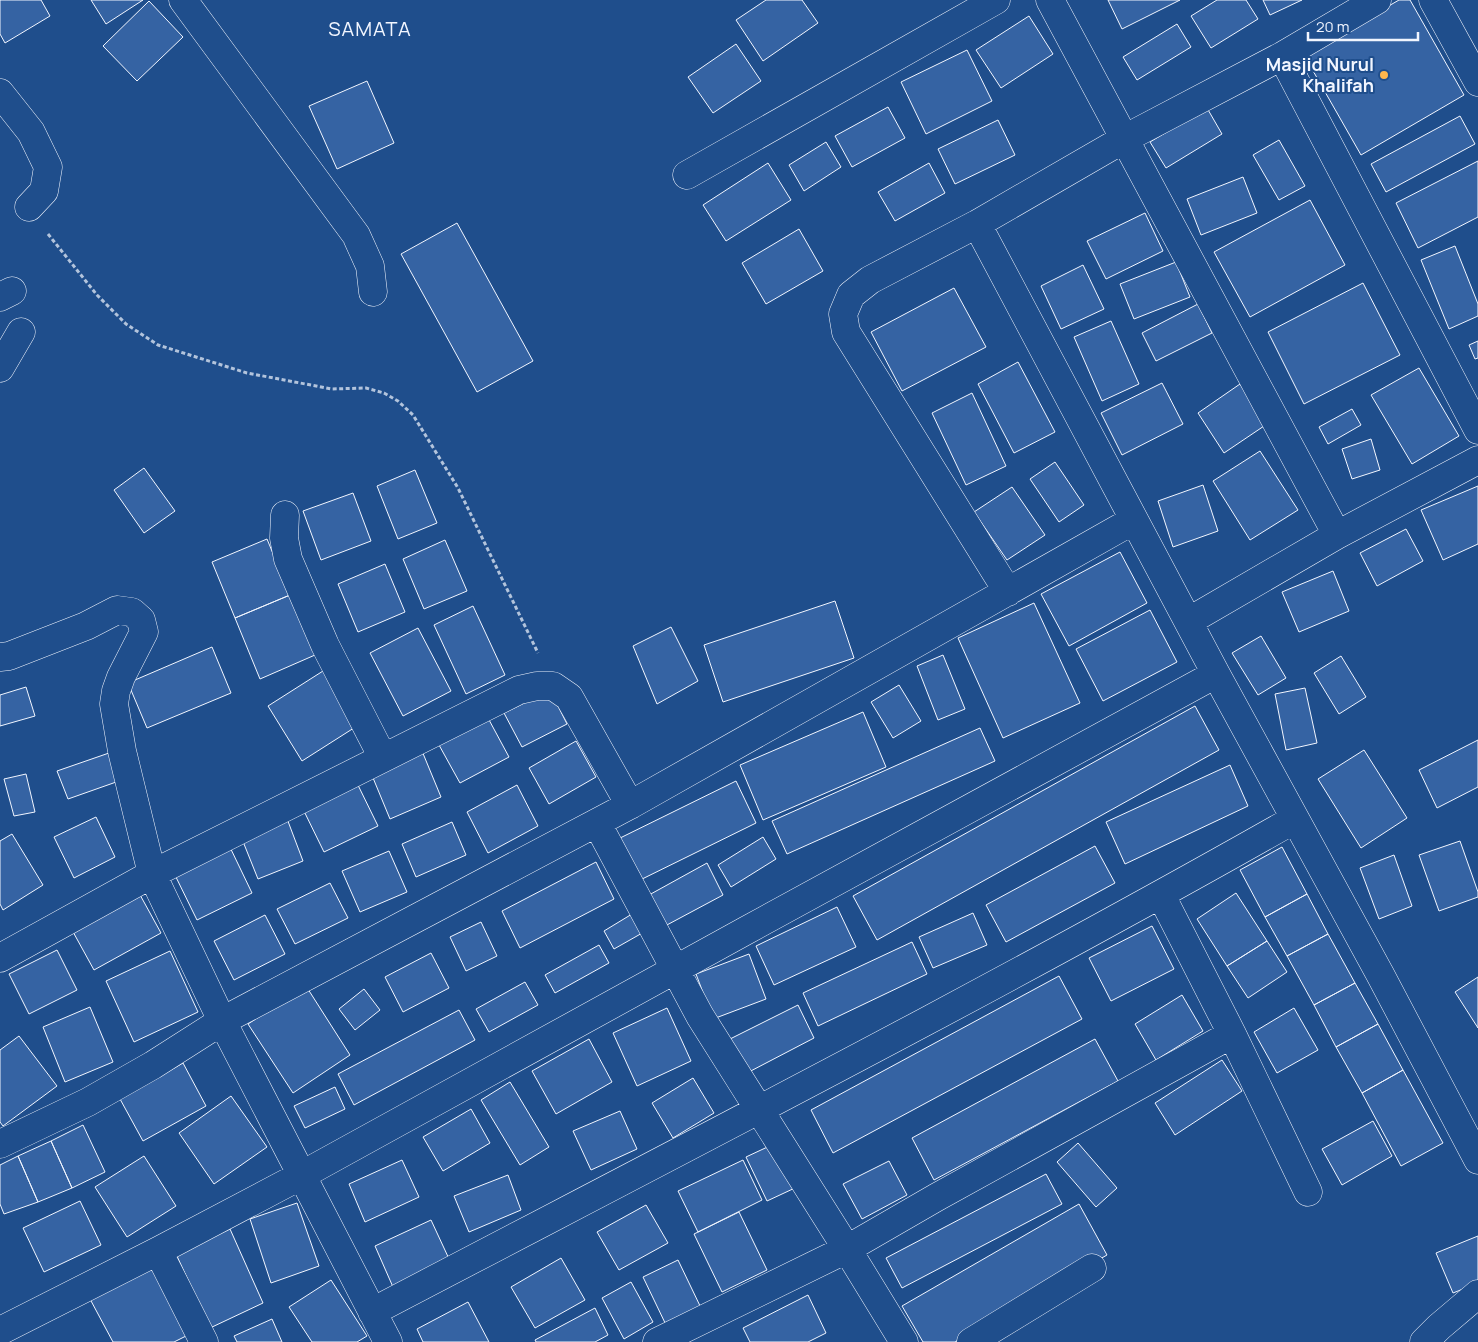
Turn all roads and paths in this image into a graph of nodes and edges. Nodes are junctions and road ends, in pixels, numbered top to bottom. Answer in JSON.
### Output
{"nodes":[{"id":1,"x":183,"y":0,"type":"edge"},
{"id":2,"x":996,"y":0,"type":"edge"},
{"id":3,"x":1050,"y":0,"type":"edge"},
{"id":4,"x":1377,"y":0,"type":"edge"},
{"id":5,"x":1433,"y":0,"type":"edge"},
{"id":6,"x":1282,"y":56,"type":"junction"},
{"id":7,"x":1478,"y":82,"type":"edge"},
{"id":8,"x":0,"y":93,"type":"edge"},
{"id":9,"x":1124,"y":139,"type":"junction"},
{"id":10,"x":687,"y":175,"type":"dead end"},
{"id":11,"x":29,"y":207,"type":"joint"},
{"id":12,"x":977,"y":224,"type":"junction"},
{"id":13,"x":373,"y":292,"type":"dead end"},
{"id":14,"x":21,"y":332,"type":"dead end"},
{"id":15,"x":0,"y":368,"type":"edge"},
{"id":16,"x":1478,"y":430,"type":"edge"},
{"id":17,"x":1478,"y":460,"type":"edge"},
{"id":18,"x":285,"y":515,"type":"dead end"},
{"id":19,"x":1134,"y":520,"type":"junction"},
{"id":20,"x":1338,"y":535,"type":"junction"},
{"id":21,"x":1008,"y":592,"type":"junction"},
{"id":22,"x":1189,"y":621,"type":"junction"},
{"id":23,"x":0,"y":657,"type":"edge"},
{"id":24,"x":1216,"y":674,"type":"junction"},
{"id":25,"x":553,"y":686,"type":"junction"},
{"id":26,"x":383,"y":758,"type":"junction"},
{"id":27,"x":630,"y":805,"type":"junction"},
{"id":28,"x":1295,"y":819,"type":"junction"},
{"id":29,"x":597,"y":823,"type":"junction"},
{"id":30,"x":152,"y":874,"type":"junction"},
{"id":31,"x":1161,"y":895,"type":"junction"},
{"id":32,"x":0,"y":958,"type":"edge"},
{"id":33,"x":676,"y":969,"type":"junction"},
{"id":34,"x":222,"y":1021,"type":"junction"},
{"id":35,"x":1232,"y":1034,"type":"junction"},
{"id":36,"x":759,"y":1110,"type":"junction"},
{"id":37,"x":0,"y":1144,"type":"edge"},
{"id":38,"x":1478,"y":1160,"type":"edge"},
{"id":39,"x":302,"y":1175,"type":"junction"},
{"id":40,"x":1308,"y":1192,"type":"dead end"},
{"id":41,"x":847,"y":1249,"type":"junction"},
{"id":42,"x":158,"y":1251,"type":"junction"},
{"id":43,"x":1092,"y":1268,"type":"dead end"},
{"id":44,"x":1478,"y":1294,"type":"edge"},
{"id":45,"x":372,"y":1312,"type":"junction"},
{"id":46,"x":0,"y":1331,"type":"edge"},
{"id":47,"x":204,"y":1342,"type":"edge"},
{"id":48,"x":388,"y":1342,"type":"edge"},
{"id":49,"x":656,"y":1342,"type":"edge"},
{"id":50,"x":904,"y":1342,"type":"edge"},
{"id":51,"x":971,"y":1342,"type":"edge"},
{"id":52,"x":1424,"y":1342,"type":"edge"}],
"edges":[{"from":1,"to":13,"type":"street"},
{"from":2,"to":10,"type":"street"},
{"from":3,"to":9,"type":"street"},
{"from":4,"to":6,"type":"street"},
{"from":5,"to":7,"type":"street"},
{"from":6,"to":9,"type":"street"},
{"from":6,"to":16,"type":"street"},
{"from":8,"to":11,"type":"street"},
{"from":9,"to":12,"type":"street"},
{"from":9,"to":20,"type":"street"},
{"from":11,"to":25,"type":"path"},
{"from":12,"to":19,"type":"street"},
{"from":12,"to":21,"type":"street"},
{"from":14,"to":15,"type":"street"},
{"from":17,"to":20,"type":"street"},
{"from":18,"to":26,"type":"street"},
{"from":19,"to":21,"type":"street"},
{"from":19,"to":22,"type":"street"},
{"from":20,"to":22,"type":"street"},
{"from":21,"to":27,"type":"street"},
{"from":22,"to":24,"type":"street"},
{"from":23,"to":30,"type":"street"},
{"from":24,"to":28,"type":"street"},
{"from":24,"to":33,"type":"street"},
{"from":25,"to":26,"type":"street"},
{"from":25,"to":27,"type":"street"},
{"from":26,"to":30,"type":"street"},
{"from":27,"to":29,"type":"street"},
{"from":28,"to":31,"type":"street"},
{"from":28,"to":38,"type":"street"},
{"from":29,"to":33,"type":"street"},
{"from":29,"to":34,"type":"street"},
{"from":30,"to":32,"type":"street"},
{"from":30,"to":34,"type":"street"},
{"from":31,"to":35,"type":"street"},
{"from":31,"to":36,"type":"street"},
{"from":33,"to":36,"type":"street"},
{"from":33,"to":39,"type":"street"},
{"from":34,"to":37,"type":"street"},
{"from":34,"to":39,"type":"street"},
{"from":35,"to":40,"type":"street"},
{"from":35,"to":41,"type":"street"},
{"from":36,"to":41,"type":"street"},
{"from":36,"to":45,"type":"street"},
{"from":39,"to":42,"type":"street"},
{"from":39,"to":45,"type":"street"},
{"from":41,"to":49,"type":"street"},
{"from":41,"to":50,"type":"street"},
{"from":42,"to":46,"type":"street"},
{"from":42,"to":47,"type":"street"},
{"from":43,"to":51,"type":"street"},
{"from":44,"to":52,"type":"street"},
{"from":45,"to":48,"type":"street"}]}
